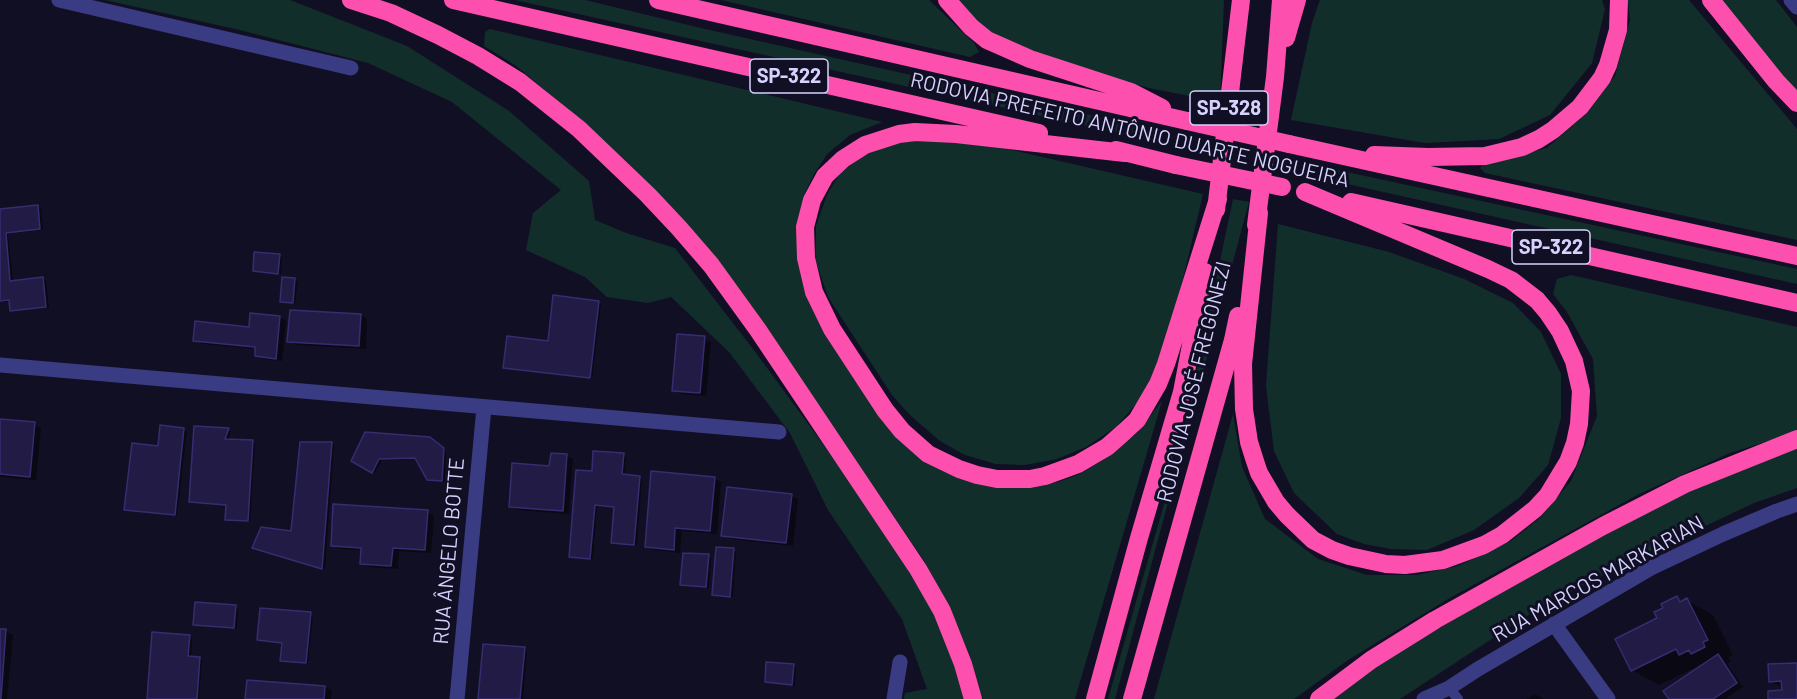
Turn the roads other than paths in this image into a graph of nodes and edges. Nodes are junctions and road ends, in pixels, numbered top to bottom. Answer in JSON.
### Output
{"nodes":[{"id":1,"x":59,"y":0,"type":"edge"},
{"id":2,"x":351,"y":0,"type":"edge"},
{"id":3,"x":453,"y":0,"type":"edge"},
{"id":4,"x":658,"y":0,"type":"edge"},
{"id":5,"x":947,"y":0,"type":"edge"},
{"id":6,"x":1281,"y":0,"type":"edge"},
{"id":7,"x":1297,"y":0,"type":"edge"},
{"id":8,"x":1619,"y":0,"type":"edge"},
{"id":9,"x":1711,"y":0,"type":"edge"},
{"id":10,"x":1791,"y":0,"type":"edge"},
{"id":11,"x":1240,"y":6,"type":"edge"},
{"id":12,"x":1797,"y":7,"type":"edge"},
{"id":13,"x":351,"y":68,"type":"dead end"},
{"id":14,"x":1275,"y":77,"type":"junction"},
{"id":15,"x":1797,"y":103,"type":"edge"},
{"id":16,"x":1187,"y":121,"type":"junction"},
{"id":17,"x":1323,"y":152,"type":"junction"},
{"id":18,"x":1125,"y":153,"type":"junction"},
{"id":19,"x":1305,"y":192,"type":"junction"},
{"id":20,"x":1218,"y":199,"type":"junction"},
{"id":21,"x":1258,"y":213,"type":"junction"},
{"id":22,"x":1797,"y":256,"type":"edge"},
{"id":23,"x":1797,"y":303,"type":"edge"},
{"id":24,"x":0,"y":365,"type":"edge"},
{"id":25,"x":483,"y":407,"type":"junction"},
{"id":26,"x":779,"y":432,"type":"dead end"},
{"id":27,"x":1797,"y":439,"type":"edge"},
{"id":28,"x":1797,"y":504,"type":"edge"},
{"id":29,"x":1554,"y":624,"type":"junction"},
{"id":30,"x":900,"y":662,"type":"dead end"},
{"id":31,"x":1453,"y":693,"type":"edge"},
{"id":32,"x":457,"y":699,"type":"edge"},
{"id":33,"x":894,"y":699,"type":"edge"},
{"id":34,"x":973,"y":699,"type":"edge"},
{"id":35,"x":1095,"y":699,"type":"edge"},
{"id":36,"x":1132,"y":699,"type":"edge"},
{"id":37,"x":1319,"y":699,"type":"edge"},
{"id":38,"x":1424,"y":699,"type":"edge"},
{"id":39,"x":1608,"y":699,"type":"edge"}],
"edges":[{"from":1,"to":13,"type":"street"},
{"from":2,"to":34,"type":"highway"},
{"from":3,"to":18,"type":"highway","name":"RODOVIA PREFEITO ANTÔNIO DUARTE NOGUEIRA","number":"SP-322"},
{"from":4,"to":16,"type":"highway","name":"RODOVIA PREFEITO ANTÔNIO DUARTE NOGUEIRA","number":"SP-322"},
{"from":5,"to":16,"type":"highway"},
{"from":6,"to":14,"type":"highway","name":"RODOVIA JOSÉ FREGONEZI","number":"SP-328"},
{"from":7,"to":14,"type":"highway"},
{"from":8,"to":17,"type":"highway"},
{"from":9,"to":15,"type":"highway"},
{"from":10,"to":12,"type":"street"},
{"from":11,"to":20,"type":"highway","name":"RODOVIA JOSÉ FREGONEZI","number":"SP-328"},
{"from":14,"to":21,"type":"highway","name":"RODOVIA JOSÉ FREGONEZI","number":"SP-328"},
{"from":16,"to":17,"type":"highway","name":"RODOVIA PREFEITO ANTÔNIO DUARTE NOGUEIRA","number":"SP-322","bridge":true},
{"from":17,"to":22,"type":"highway","name":"RODOVIA PREFEITO ANTÔNIO DUARTE NOGUEIRA","number":"SP-322"},
{"from":18,"to":19,"type":"highway","name":"RODOVIA PREFEITO ANTÔNIO DUARTE NOGUEIRA","number":"SP-322","bridge":true},
{"from":18,"to":20,"type":"highway"},
{"from":19,"to":21,"type":"highway"},
{"from":19,"to":23,"type":"highway","name":"RODOVIA PREFEITO ANTÔNIO DUARTE NOGUEIRA","number":"SP-322"},
{"from":20,"to":35,"type":"highway","name":"RODOVIA JOSÉ FREGONEZI"},
{"from":21,"to":36,"type":"highway","name":"RODOVIA JOSÉ FREGONEZI"},
{"from":24,"to":25,"type":"street"},
{"from":25,"to":26,"type":"street"},
{"from":25,"to":32,"type":"street","name":"RUA ÂNGELO BOTTE"},
{"from":27,"to":37,"type":"highway"},
{"from":28,"to":29,"type":"street","name":"RUA MARCOS MARKARIAN"},
{"from":29,"to":31,"type":"street","name":"RUA MARCOS MARKARIAN"},
{"from":29,"to":39,"type":"street"},
{"from":30,"to":33,"type":"street"},
{"from":31,"to":38,"type":"street","name":"RUA MARCOS MARKARIAN"}]}
